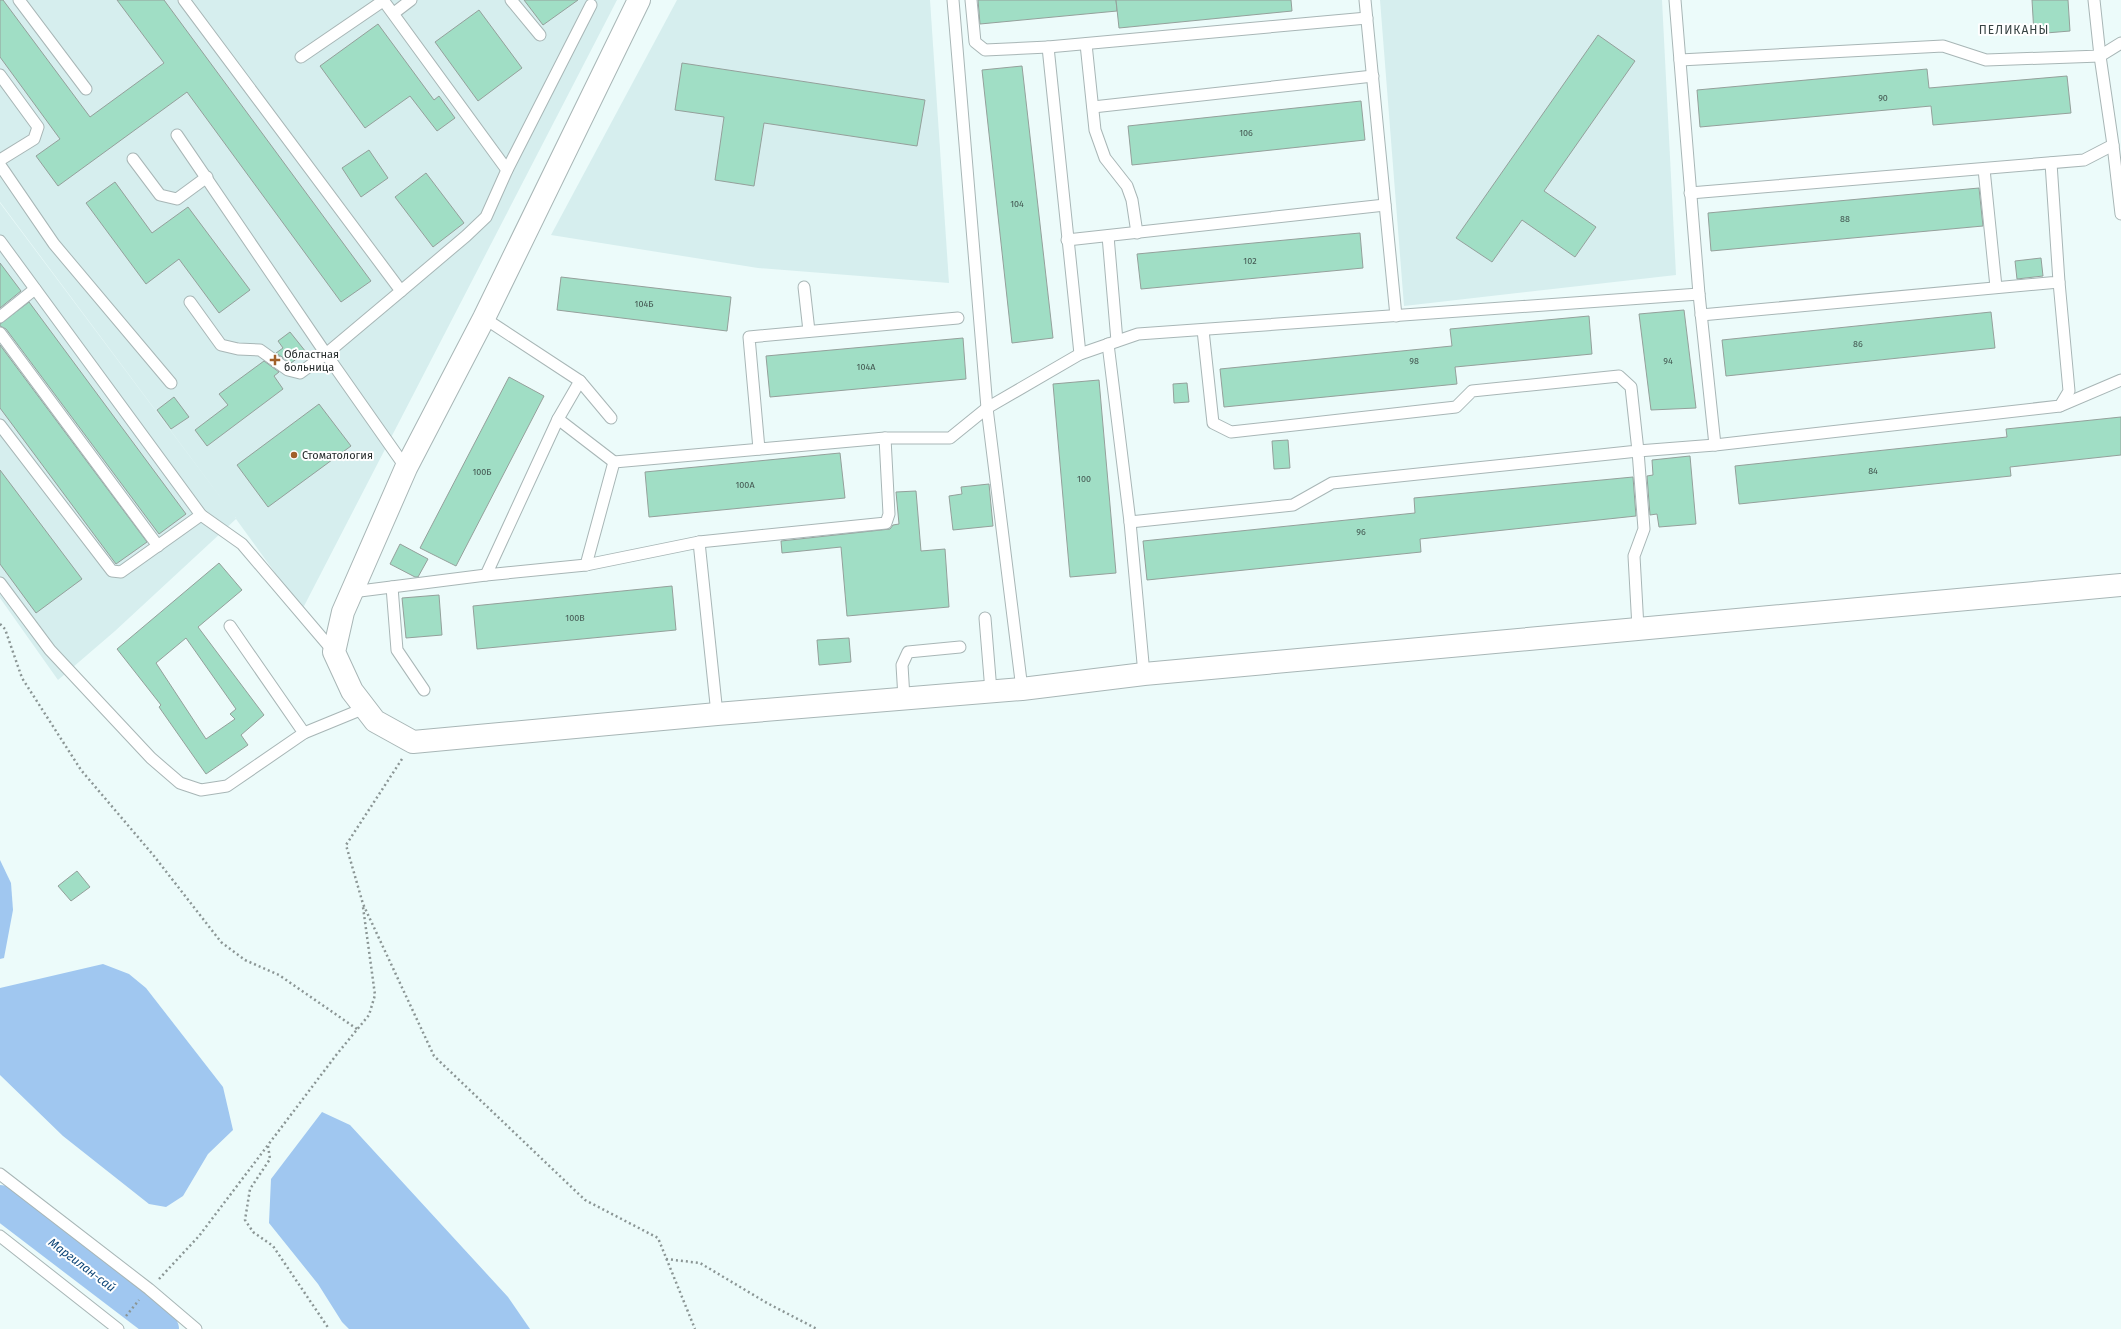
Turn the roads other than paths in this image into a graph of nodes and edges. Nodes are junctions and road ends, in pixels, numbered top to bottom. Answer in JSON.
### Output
{"nodes":[{"id":1,"x":19,"y":0,"type":"edge"},
{"id":2,"x":184,"y":0,"type":"edge"},
{"id":3,"x":383,"y":0,"type":"edge"},
{"id":4,"x":411,"y":0,"type":"edge"},
{"id":5,"x":511,"y":0,"type":"edge"},
{"id":6,"x":638,"y":0,"type":"edge"},
{"id":7,"x":953,"y":0,"type":"edge"},
{"id":8,"x":971,"y":0,"type":"edge"},
{"id":9,"x":1365,"y":0,"type":"edge"},
{"id":10,"x":1675,"y":0,"type":"edge"},
{"id":11,"x":2094,"y":0,"type":"edge"},
{"id":12,"x":591,"y":5,"type":"dead end"},
{"id":13,"x":394,"y":13,"type":"junction"},
{"id":14,"x":1367,"y":18,"type":"junction"},
{"id":15,"x":540,"y":35,"type":"dead end"},
{"id":16,"x":2121,"y":43,"type":"edge"},
{"id":17,"x":1086,"y":44,"type":"junction"},
{"id":18,"x":1048,"y":47,"type":"junction"},
{"id":19,"x":301,"y":56,"type":"dead end"},
{"id":20,"x":2100,"y":56,"type":"junction"},
{"id":21,"x":1680,"y":60,"type":"junction"},
{"id":22,"x":0,"y":75,"type":"edge"},
{"id":23,"x":1373,"y":76,"type":"junction"},
{"id":24,"x":86,"y":90,"type":"dead end"},
{"id":25,"x":1093,"y":107,"type":"junction"},
{"id":26,"x":177,"y":135,"type":"dead end"},
{"id":27,"x":2113,"y":145,"type":"junction"},
{"id":28,"x":0,"y":160,"type":"edge"},
{"id":29,"x":133,"y":160,"type":"dead end"},
{"id":30,"x":2051,"y":163,"type":"junction"},
{"id":31,"x":0,"y":165,"type":"edge"},
{"id":32,"x":1984,"y":169,"type":"junction"},
{"id":33,"x":507,"y":170,"type":"junction"},
{"id":34,"x":207,"y":177,"type":"junction"},
{"id":35,"x":1690,"y":193,"type":"junction"},
{"id":36,"x":1385,"y":205,"type":"junction"},
{"id":37,"x":2121,"y":214,"type":"edge"},
{"id":38,"x":1137,"y":233,"type":"junction"},
{"id":39,"x":1108,"y":236,"type":"junction"},
{"id":40,"x":1067,"y":240,"type":"junction"},
{"id":41,"x":0,"y":241,"type":"edge"},
{"id":42,"x":2059,"y":282,"type":"junction"},
{"id":43,"x":804,"y":287,"type":"dead end"},
{"id":44,"x":1996,"y":288,"type":"junction"},
{"id":45,"x":35,"y":289,"type":"junction"},
{"id":46,"x":401,"y":291,"type":"junction"},
{"id":47,"x":1698,"y":294,"type":"junction"},
{"id":48,"x":190,"y":302,"type":"dead end"},
{"id":49,"x":1701,"y":315,"type":"junction"},
{"id":50,"x":0,"y":316,"type":"edge"},
{"id":51,"x":1396,"y":316,"type":"junction"},
{"id":52,"x":484,"y":318,"type":"junction"},
{"id":53,"x":958,"y":318,"type":"dead end"},
{"id":54,"x":1203,"y":330,"type":"junction"},
{"id":55,"x":809,"y":331,"type":"junction"},
{"id":56,"x":0,"y":333,"type":"edge"},
{"id":57,"x":1113,"y":343,"type":"junction"},
{"id":58,"x":326,"y":354,"type":"junction"},
{"id":59,"x":1080,"y":354,"type":"junction"},
{"id":60,"x":2121,"y":380,"type":"edge"},
{"id":61,"x":580,"y":381,"type":"junction"},
{"id":62,"x":171,"y":384,"type":"dead end"},
{"id":63,"x":2060,"y":406,"type":"junction"},
{"id":64,"x":988,"y":408,"type":"junction"},
{"id":65,"x":612,"y":418,"type":"dead end"},
{"id":66,"x":558,"y":419,"type":"junction"},
{"id":67,"x":0,"y":425,"type":"edge"},
{"id":68,"x":885,"y":438,"type":"junction"},
{"id":69,"x":1716,"y":445,"type":"junction"},
{"id":70,"x":759,"y":449,"type":"junction"},
{"id":71,"x":1638,"y":451,"type":"junction"},
{"id":72,"x":614,"y":462,"type":"junction"},
{"id":73,"x":406,"y":468,"type":"junction"},
{"id":74,"x":201,"y":515,"type":"junction"},
{"id":75,"x":1130,"y":522,"type":"junction"},
{"id":76,"x":699,"y":542,"type":"junction"},
{"id":77,"x":158,"y":546,"type":"junction"},
{"id":78,"x":586,"y":565,"type":"junction"},
{"id":79,"x":486,"y":575,"type":"junction"},
{"id":80,"x":0,"y":583,"type":"edge"},
{"id":81,"x":2121,"y":585,"type":"edge"},
{"id":82,"x":392,"y":587,"type":"junction"},
{"id":83,"x":352,"y":592,"type":"junction"},
{"id":84,"x":985,"y":618,"type":"dead end"},
{"id":85,"x":230,"y":626,"type":"dead end"},
{"id":86,"x":1638,"y":628,"type":"junction"},
{"id":87,"x":960,"y":647,"type":"dead end"},
{"id":88,"x":334,"y":652,"type":"junction"},
{"id":89,"x":1144,"y":674,"type":"junction"},
{"id":90,"x":1022,"y":689,"type":"junction"},
{"id":91,"x":424,"y":690,"type":"dead end"},
{"id":92,"x":991,"y":691,"type":"junction"},
{"id":93,"x":904,"y":698,"type":"junction"},
{"id":94,"x":364,"y":708,"type":"junction"},
{"id":95,"x":717,"y":714,"type":"junction"},
{"id":96,"x":304,"y":733,"type":"junction"},
{"id":97,"x":0,"y":1174,"type":"edge"},
{"id":98,"x":0,"y":1236,"type":"edge"},
{"id":99,"x":117,"y":1328,"type":"edge"},
{"id":100,"x":196,"y":1329,"type":"edge"}],
"edges":[{"from":1,"to":24,"type":"lane"},
{"from":2,"to":46,"type":"lane"},
{"from":3,"to":13,"type":"lane"},
{"from":3,"to":19,"type":"lane"},
{"from":4,"to":13,"type":"lane"},
{"from":5,"to":15,"type":"lane"},
{"from":6,"to":52,"type":"street"},
{"from":7,"to":64,"type":"lane"},
{"from":8,"to":18,"type":"lane"},
{"from":9,"to":14,"type":"lane"},
{"from":10,"to":21,"type":"lane"},
{"from":11,"to":20,"type":"lane"},
{"from":12,"to":33,"type":"lane"},
{"from":13,"to":33,"type":"lane"},
{"from":14,"to":17,"type":"lane"},
{"from":14,"to":23,"type":"lane"},
{"from":16,"to":20,"type":"lane"},
{"from":17,"to":18,"type":"lane"},
{"from":17,"to":25,"type":"lane"},
{"from":18,"to":40,"type":"lane"},
{"from":20,"to":21,"type":"lane"},
{"from":20,"to":27,"type":"lane"},
{"from":21,"to":35,"type":"lane"},
{"from":22,"to":28,"type":"lane"},
{"from":23,"to":25,"type":"lane"},
{"from":23,"to":36,"type":"lane"},
{"from":25,"to":38,"type":"lane"},
{"from":26,"to":34,"type":"lane"},
{"from":27,"to":30,"type":"lane"},
{"from":27,"to":37,"type":"lane"},
{"from":29,"to":34,"type":"lane"},
{"from":30,"to":32,"type":"lane"},
{"from":30,"to":42,"type":"lane"},
{"from":31,"to":62,"type":"lane"},
{"from":32,"to":35,"type":"lane"},
{"from":32,"to":44,"type":"lane"},
{"from":33,"to":46,"type":"lane"},
{"from":34,"to":58,"type":"lane"},
{"from":35,"to":47,"type":"lane"},
{"from":36,"to":38,"type":"lane"},
{"from":36,"to":51,"type":"lane"},
{"from":38,"to":39,"type":"lane"},
{"from":39,"to":40,"type":"lane"},
{"from":39,"to":57,"type":"lane"},
{"from":40,"to":59,"type":"lane"},
{"from":41,"to":45,"type":"lane"},
{"from":42,"to":44,"type":"lane"},
{"from":42,"to":63,"type":"lane"},
{"from":43,"to":55,"type":"lane"},
{"from":44,"to":49,"type":"lane"},
{"from":45,"to":50,"type":"lane"},
{"from":45,"to":74,"type":"lane"},
{"from":46,"to":58,"type":"lane"},
{"from":47,"to":49,"type":"lane"},
{"from":47,"to":51,"type":"lane"},
{"from":48,"to":58,"type":"lane"},
{"from":49,"to":69,"type":"lane"},
{"from":51,"to":54,"type":"lane"},
{"from":52,"to":61,"type":"lane"},
{"from":52,"to":73,"type":"street"},
{"from":53,"to":55,"type":"lane"},
{"from":54,"to":57,"type":"lane"},
{"from":54,"to":71,"type":"lane"},
{"from":55,"to":70,"type":"lane"},
{"from":56,"to":77,"type":"lane"},
{"from":57,"to":59,"type":"lane"},
{"from":57,"to":75,"type":"lane"},
{"from":58,"to":73,"type":"lane"},
{"from":59,"to":64,"type":"lane"},
{"from":60,"to":63,"type":"lane"},
{"from":61,"to":65,"type":"lane"},
{"from":61,"to":66,"type":"lane"},
{"from":63,"to":69,"type":"lane"},
{"from":64,"to":68,"type":"lane"},
{"from":64,"to":90,"type":"lane"},
{"from":66,"to":72,"type":"lane"},
{"from":66,"to":79,"type":"lane"},
{"from":67,"to":77,"type":"lane"},
{"from":68,"to":70,"type":"lane"},
{"from":68,"to":76,"type":"lane"},
{"from":69,"to":71,"type":"lane"},
{"from":70,"to":72,"type":"lane"},
{"from":71,"to":75,"type":"lane"},
{"from":71,"to":86,"type":"lane"},
{"from":72,"to":78,"type":"lane"},
{"from":73,"to":83,"type":"street"},
{"from":74,"to":77,"type":"lane"},
{"from":74,"to":88,"type":"lane"},
{"from":75,"to":89,"type":"lane"},
{"from":76,"to":78,"type":"lane"},
{"from":76,"to":95,"type":"lane"},
{"from":78,"to":79,"type":"lane"},
{"from":79,"to":82,"type":"lane"},
{"from":80,"to":96,"type":"lane"},
{"from":81,"to":86,"type":"street"},
{"from":82,"to":83,"type":"lane"},
{"from":82,"to":91,"type":"lane"},
{"from":83,"to":88,"type":"street"},
{"from":84,"to":92,"type":"lane"},
{"from":85,"to":96,"type":"lane"},
{"from":86,"to":89,"type":"street"},
{"from":87,"to":93,"type":"lane"},
{"from":88,"to":94,"type":"street"},
{"from":89,"to":90,"type":"street"},
{"from":90,"to":92,"type":"street"},
{"from":92,"to":93,"type":"street"},
{"from":93,"to":95,"type":"street"},
{"from":94,"to":95,"type":"street"},
{"from":94,"to":96,"type":"lane"},
{"from":97,"to":100,"type":"lane"},
{"from":98,"to":99,"type":"lane"}]}
